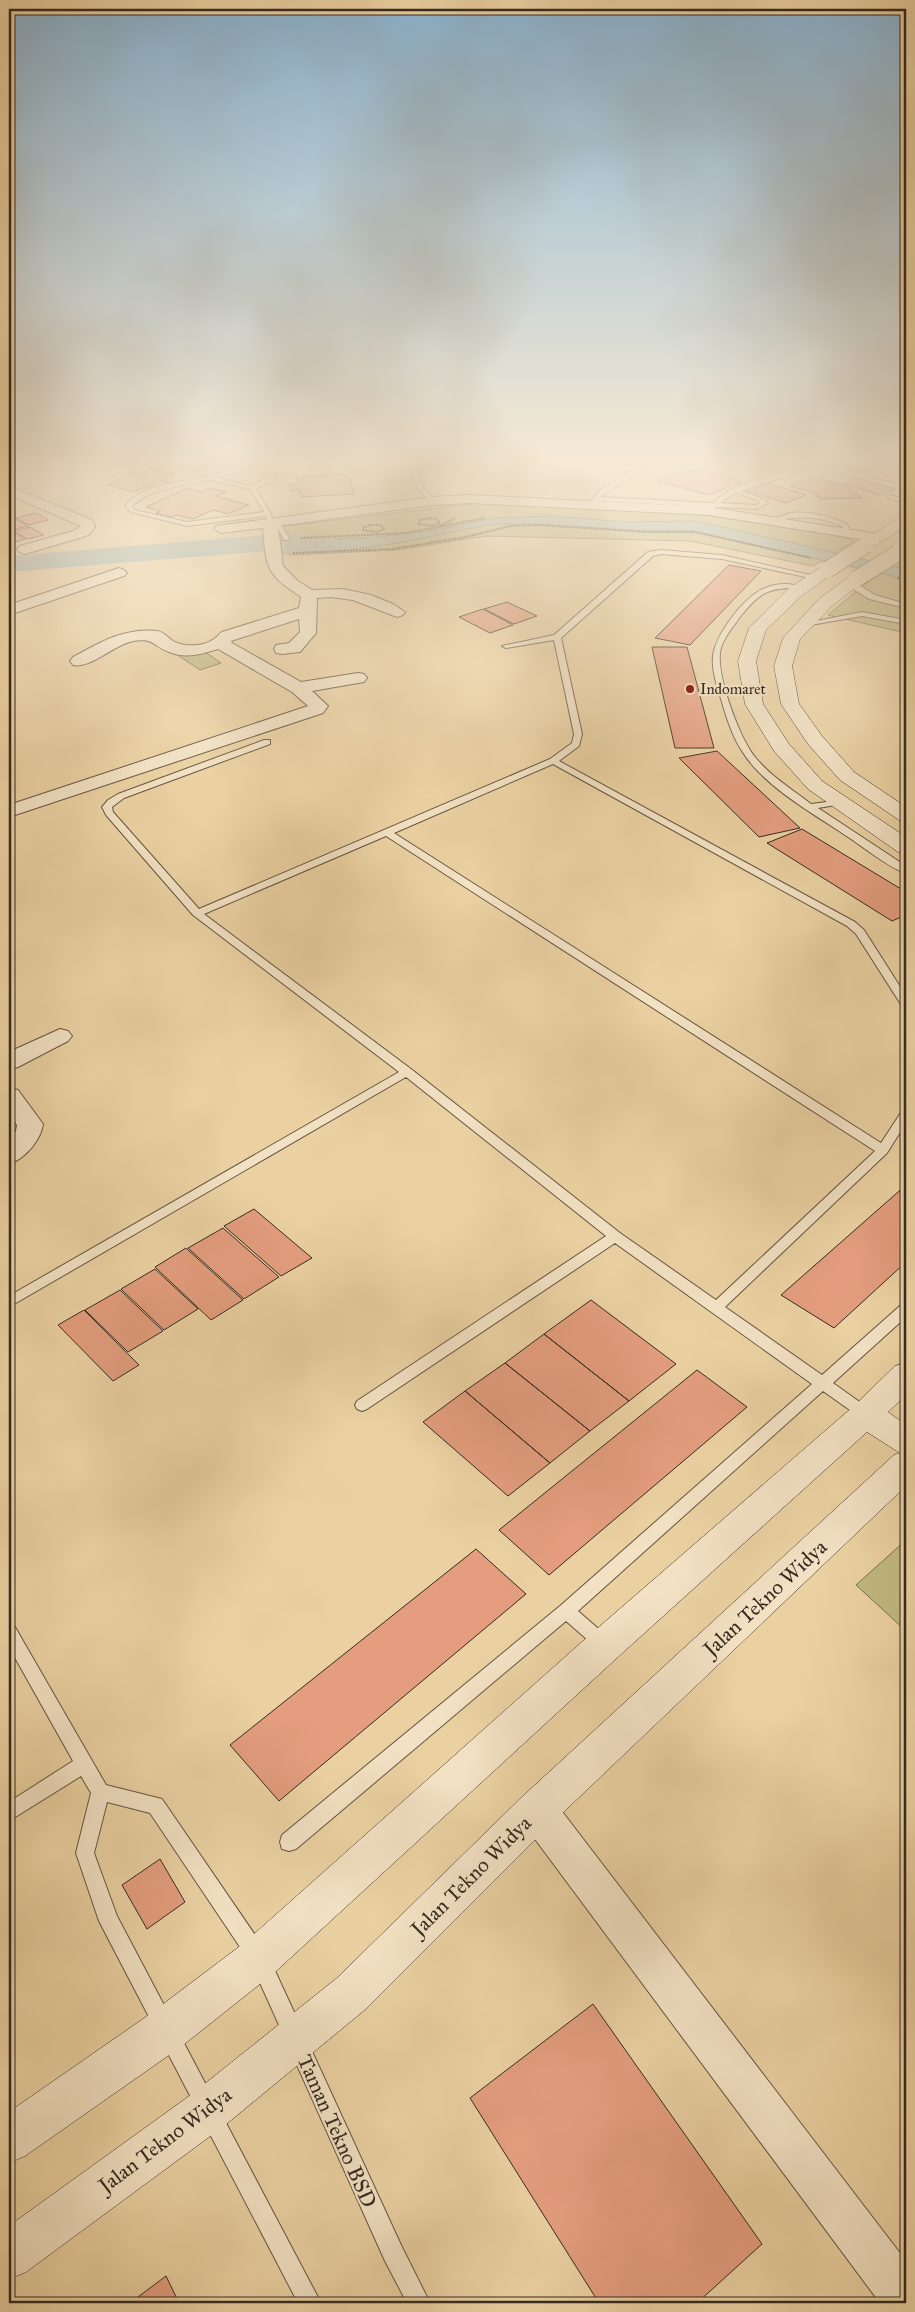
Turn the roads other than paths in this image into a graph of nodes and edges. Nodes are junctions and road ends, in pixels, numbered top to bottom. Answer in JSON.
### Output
{"nodes":[{"id":1,"x":275,"y":566,"type":"edge"},
{"id":2,"x":638,"y":566,"type":"edge"},
{"id":3,"x":761,"y":566,"type":"edge"},
{"id":4,"x":834,"y":566,"type":"edge"},
{"id":5,"x":878,"y":566,"type":"edge"},
{"id":6,"x":119,"y":573,"type":"dead end"},
{"id":7,"x":815,"y":578,"type":"junction"},
{"id":8,"x":854,"y":582,"type":"junction"},
{"id":9,"x":308,"y":603,"type":"junction"},
{"id":10,"x":906,"y":606,"type":"edge"},
{"id":11,"x":9,"y":610,"type":"edge"},
{"id":12,"x":397,"y":612,"type":"dead end"},
{"id":13,"x":906,"y":622,"type":"edge"},
{"id":14,"x":805,"y":624,"type":"junction"},
{"id":15,"x":557,"y":637,"type":"junction"},
{"id":16,"x":223,"y":642,"type":"junction"},
{"id":17,"x":506,"y":646,"type":"dead end"},
{"id":18,"x":282,"y":649,"type":"dead end"},
{"id":19,"x":79,"y":661,"type":"dead end"},
{"id":20,"x":358,"y":678,"type":"dead end"},
{"id":21,"x":298,"y":688,"type":"junction"},
{"id":22,"x":267,"y":742,"type":"dead end"},
{"id":23,"x":553,"y":761,"type":"junction"},
{"id":24,"x":839,"y":802,"type":"junction"},
{"id":25,"x":809,"y":806,"type":"junction"},
{"id":26,"x":9,"y":812,"type":"edge"},
{"id":27,"x":906,"y":816,"type":"edge"},
{"id":28,"x":386,"y":832,"type":"junction"},
{"id":29,"x":906,"y":847,"type":"edge"},
{"id":30,"x":906,"y":870,"type":"edge"},
{"id":31,"x":197,"y":913,"type":"junction"},
{"id":32,"x":906,"y":1004,"type":"edge"},
{"id":33,"x":60,"y":1036,"type":"dead end"},
{"id":34,"x":9,"y":1062,"type":"edge"},
{"id":35,"x":407,"y":1072,"type":"junction"},
{"id":36,"x":9,"y":1096,"type":"edge"},
{"id":37,"x":906,"y":1114,"type":"edge"},
{"id":38,"x":883,"y":1150,"type":"junction"},
{"id":39,"x":9,"y":1155,"type":"edge"},
{"id":40,"x":615,"y":1236,"type":"junction"},
{"id":41,"x":9,"y":1302,"type":"edge"},
{"id":42,"x":716,"y":1308,"type":"junction"},
{"id":43,"x":906,"y":1309,"type":"edge"},
{"id":44,"x":906,"y":1375,"type":"edge"},
{"id":45,"x":823,"y":1381,"type":"junction"},
{"id":46,"x":362,"y":1405,"type":"dead end"},
{"id":47,"x":866,"y":1414,"type":"junction"},
{"id":48,"x":906,"y":1442,"type":"edge"},
{"id":49,"x":906,"y":1466,"type":"edge"},
{"id":50,"x":566,"y":1612,"type":"junction"},
{"id":51,"x":9,"y":1632,"type":"edge"},
{"id":52,"x":605,"y":1645,"type":"junction"},
{"id":53,"x":84,"y":1764,"type":"junction"},
{"id":54,"x":100,"y":1792,"type":"junction"},
{"id":55,"x":537,"y":1810,"type":"junction"},
{"id":56,"x":9,"y":1812,"type":"edge"},
{"id":57,"x":289,"y":1842,"type":"dead end"},
{"id":58,"x":259,"y":1958,"type":"junction"},
{"id":59,"x":166,"y":2030,"type":"junction"},
{"id":60,"x":296,"y":2040,"type":"junction"},
{"id":61,"x":208,"y":2110,"type":"junction"},
{"id":62,"x":9,"y":2140,"type":"edge"},
{"id":63,"x":9,"y":2255,"type":"edge"},
{"id":64,"x":906,"y":2300,"type":"edge"},
{"id":65,"x":310,"y":2303,"type":"edge"},
{"id":66,"x":419,"y":2303,"type":"edge"}],
"edges":[{"from":1,"to":9,"type":"street"},
{"from":2,"to":15,"type":"lane"},
{"from":3,"to":7,"type":"lane"},
{"from":4,"to":7,"type":"main road","bridge":true},
{"from":5,"to":8,"type":"main road","bridge":true},
{"from":6,"to":11,"type":"street"},
{"from":7,"to":24,"type":"main road"},
{"from":7,"to":25,"type":"lane"},
{"from":8,"to":10,"type":"lane"},
{"from":8,"to":14,"type":"main road"},
{"from":9,"to":12,"type":"street"},
{"from":9,"to":16,"type":"street"},
{"from":9,"to":18,"type":"street"},
{"from":13,"to":14,"type":"lane"},
{"from":14,"to":27,"type":"main road"},
{"from":15,"to":17,"type":"lane"},
{"from":15,"to":23,"type":"lane"},
{"from":16,"to":19,"type":"street"},
{"from":16,"to":21,"type":"street"},
{"from":20,"to":21,"type":"street"},
{"from":21,"to":26,"type":"street"},
{"from":22,"to":31,"type":"lane"},
{"from":23,"to":28,"type":"lane"},
{"from":23,"to":32,"type":"lane"},
{"from":24,"to":25,"type":"lane"},
{"from":24,"to":29,"type":"main road"},
{"from":25,"to":30,"type":"lane"},
{"from":28,"to":31,"type":"lane"},
{"from":28,"to":38,"type":"lane"},
{"from":31,"to":35,"type":"lane"},
{"from":33,"to":34,"type":"street"},
{"from":35,"to":40,"type":"lane"},
{"from":35,"to":41,"type":"lane"},
{"from":36,"to":39,"type":"street"},
{"from":37,"to":38,"type":"lane"},
{"from":38,"to":42,"type":"lane"},
{"from":40,"to":42,"type":"lane"},
{"from":40,"to":46,"type":"lane"},
{"from":42,"to":45,"type":"lane"},
{"from":43,"to":45,"type":"lane"},
{"from":44,"to":47,"type":"main road"},
{"from":45,"to":47,"type":"lane"},
{"from":45,"to":50,"type":"lane"},
{"from":47,"to":48,"type":"main road"},
{"from":47,"to":52,"type":"main road"},
{"from":49,"to":55,"type":"main road","name":"Jalan Tekno Widya"},
{"from":50,"to":52,"type":"lane"},
{"from":50,"to":57,"type":"lane"},
{"from":51,"to":53,"type":"lane"},
{"from":52,"to":58,"type":"main road"},
{"from":53,"to":54,"type":"lane"},
{"from":53,"to":56,"type":"lane"},
{"from":54,"to":58,"type":"lane","name":"Taman Tekno BSD"},
{"from":54,"to":59,"type":"lane"},
{"from":55,"to":60,"type":"main road","name":"Jalan Tekno Widya"},
{"from":55,"to":64,"type":"street"},
{"from":58,"to":59,"type":"main road"},
{"from":58,"to":60,"type":"lane","name":"Taman Tekno BSD"},
{"from":59,"to":61,"type":"lane"},
{"from":59,"to":62,"type":"main road"},
{"from":60,"to":61,"type":"main road","name":"Jalan Tekno Widya"},
{"from":60,"to":66,"type":"lane","name":"Taman Tekno BSD"},
{"from":61,"to":63,"type":"main road","name":"Jalan Tekno Widya"},
{"from":61,"to":65,"type":"lane"}]}
